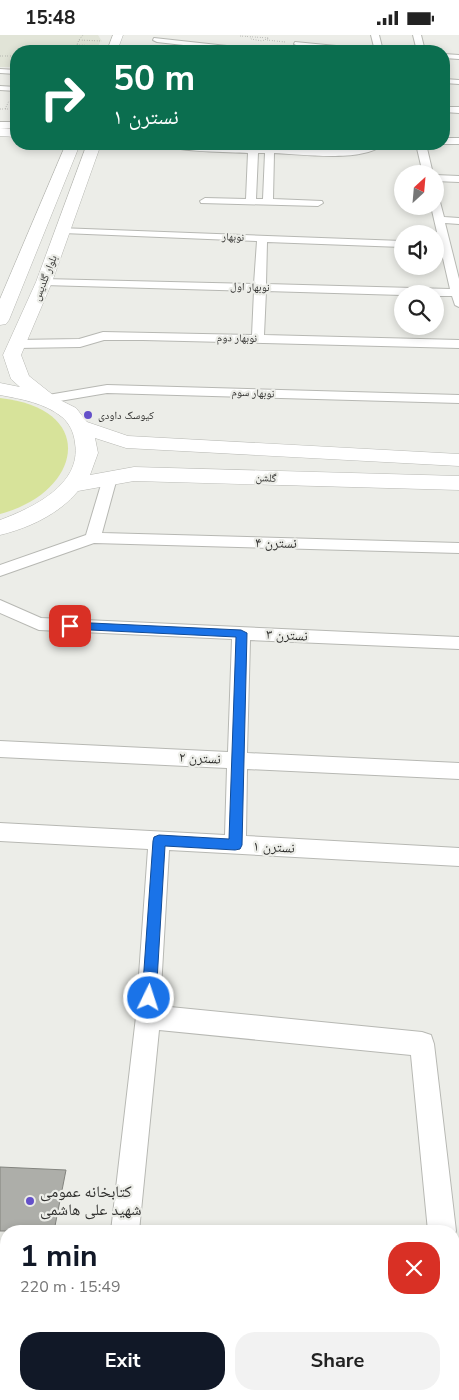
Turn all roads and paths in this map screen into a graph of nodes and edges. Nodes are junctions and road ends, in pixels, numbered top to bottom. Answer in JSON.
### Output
{"nodes":[{"id":1,"x":82,"y":35,"type":"edge"},
{"id":2,"x":260,"y":35,"type":"edge"},
{"id":3,"x":79,"y":40,"type":"junction"},
{"id":4,"x":156,"y":40,"type":"edge"},
{"id":5,"x":267,"y":40,"type":"junction"},
{"id":6,"x":115,"y":43,"type":"edge"},
{"id":7,"x":298,"y":44,"type":"joint"},
{"id":8,"x":77,"y":45,"type":"joint"},
{"id":9,"x":200,"y":45,"type":"edge"},
{"id":10,"x":308,"y":45,"type":"edge"},
{"id":11,"x":69,"y":150,"type":"edge"},
{"id":12,"x":92,"y":150,"type":"edge"},
{"id":13,"x":253,"y":150,"type":"joint"},
{"id":14,"x":270,"y":150,"type":"junction"},
{"id":15,"x":356,"y":150,"type":"edge"},
{"id":16,"x":422,"y":150,"type":"edge"},
{"id":17,"x":426,"y":165,"type":"edge"},
{"id":18,"x":444,"y":178,"type":"edge"},
{"id":19,"x":459,"y":179,"type":"edge"},
{"id":20,"x":205,"y":201,"type":"dead end"},
{"id":21,"x":251,"y":202,"type":"junction"},
{"id":22,"x":268,"y":203,"type":"junction"},
{"id":23,"x":318,"y":203,"type":"dead end"},
{"id":24,"x":438,"y":215,"type":"edge"},
{"id":25,"x":40,"y":220,"type":"junction"},
{"id":26,"x":439,"y":220,"type":"junction"},
{"id":27,"x":459,"y":221,"type":"edge"},
{"id":28,"x":439,"y":225,"type":"edge"},
{"id":29,"x":65,"y":226,"type":"junction"},
{"id":30,"x":262,"y":238,"type":"junction"},
{"id":31,"x":394,"y":243,"type":"edge"},
{"id":32,"x":444,"y":251,"type":"edge"},
{"id":33,"x":455,"y":269,"type":"edge"},
{"id":34,"x":44,"y":281,"type":"junction"},
{"id":35,"x":260,"y":288,"type":"junction"},
{"id":36,"x":458,"y":299,"type":"edge"},
{"id":37,"x":0,"y":320,"type":"edge"},
{"id":38,"x":258,"y":339,"type":"junction"},
{"id":39,"x":17,"y":344,"type":"junction"},
{"id":40,"x":459,"y":344,"type":"edge"},
{"id":41,"x":0,"y":389,"type":"edge"},
{"id":42,"x":48,"y":399,"type":"junction"},
{"id":43,"x":459,"y":399,"type":"edge"},
{"id":44,"x":82,"y":427,"type":"junction"},
{"id":45,"x":459,"y":460,"type":"edge"},
{"id":46,"x":110,"y":478,"type":"junction"},
{"id":47,"x":459,"y":483,"type":"edge"},
{"id":48,"x":74,"y":485,"type":"junction"},
{"id":49,"x":1,"y":528,"type":"edge"},
{"id":50,"x":93,"y":538,"type":"junction"},
{"id":51,"x":459,"y":548,"type":"edge"},
{"id":52,"x":0,"y":571,"type":"edge"},
{"id":53,"x":0,"y":606,"type":"edge"},
{"id":54,"x":241,"y":633,"type":"junction"},
{"id":55,"x":459,"y":643,"type":"edge"},
{"id":56,"x":0,"y":749,"type":"edge"},
{"id":57,"x":238,"y":759,"type":"junction"},
{"id":58,"x":459,"y":771,"type":"edge"},
{"id":59,"x":0,"y":832,"type":"edge"},
{"id":60,"x":159,"y":841,"type":"junction"},
{"id":61,"x":235,"y":845,"type":"junction"},
{"id":62,"x":459,"y":857,"type":"edge"},
{"id":63,"x":148,"y":1017,"type":"junction"},
{"id":64,"x":127,"y":1225,"type":"edge"},
{"id":65,"x":441,"y":1225,"type":"edge"}],
"edges":[{"from":1,"to":3,"type":"path"},
{"from":2,"to":5,"type":"path"},
{"from":2,"to":5,"type":"path"},
{"from":3,"to":6,"type":"path"},
{"from":3,"to":8,"type":"path"},
{"from":4,"to":9,"type":"street"},
{"from":5,"to":7,"type":"path"},
{"from":6,"to":8,"type":"path"},
{"from":7,"to":10,"type":"street"},
{"from":11,"to":25,"type":"main road","name":"بلوار گلدیس"},
{"from":12,"to":29,"type":"main road","name":"بلوار گلدیس"},
{"from":13,"to":14,"type":"street"},
{"from":13,"to":21,"type":"street"},
{"from":14,"to":15,"type":"street"},
{"from":14,"to":22,"type":"street"},
{"from":16,"to":17,"type":"street"},
{"from":18,"to":19,"type":"street"},
{"from":20,"to":21,"type":"street"},
{"from":21,"to":22,"type":"street"},
{"from":22,"to":23,"type":"street"},
{"from":24,"to":26,"type":"street"},
{"from":25,"to":29,"type":"main road"},
{"from":25,"to":37,"type":"main road","name":"بلوار گلدیس"},
{"from":26,"to":27,"type":"street"},
{"from":26,"to":28,"type":"street"},
{"from":29,"to":30,"type":"street","name":"نوبهار"},
{"from":29,"to":34,"type":"main road","name":"بلوار گلدیس"},
{"from":30,"to":31,"type":"street","name":"نوبهار"},
{"from":30,"to":35,"type":"street"},
{"from":32,"to":33,"type":"street"},
{"from":33,"to":36,"type":"street"},
{"from":34,"to":35,"type":"street","name":"نوبهار اول"},
{"from":34,"to":39,"type":"main road","name":"بلوار گلدیس"},
{"from":35,"to":36,"type":"street","name":"نوبهار اول"},
{"from":35,"to":38,"type":"street"},
{"from":38,"to":39,"type":"street","name":"نوبهار دوم"},
{"from":38,"to":40,"type":"street","name":"نوبهار دوم"},
{"from":39,"to":42,"type":"main road","name":"بلوار گلدیس"},
{"from":41,"to":42,"type":"main road"},
{"from":42,"to":43,"type":"street","name":"نوبهار سوم"},
{"from":42,"to":44,"type":"main road"},
{"from":44,"to":45,"type":"main road"},
{"from":44,"to":48,"type":"main road"},
{"from":46,"to":47,"type":"main road","name":"گلشن"},
{"from":46,"to":48,"type":"main road","name":"گلشن"},
{"from":46,"to":50,"type":"street"},
{"from":48,"to":49,"type":"main road"},
{"from":50,"to":51,"type":"street","name":"نسترن ۴"},
{"from":50,"to":52,"type":"street"},
{"from":53,"to":54,"type":"street","name":"نسترن ۳"},
{"from":54,"to":55,"type":"street","name":"نسترن ۳"},
{"from":54,"to":57,"type":"street"},
{"from":56,"to":57,"type":"street","name":"نسترن ۲"},
{"from":57,"to":58,"type":"street","name":"نسترن ۲"},
{"from":57,"to":61,"type":"street"},
{"from":59,"to":60,"type":"street","name":"نسترن ۱"},
{"from":60,"to":61,"type":"street","name":"نسترن ۱"},
{"from":60,"to":63,"type":"street"},
{"from":61,"to":62,"type":"street","name":"نسترن ۱"},
{"from":63,"to":64,"type":"street"},
{"from":63,"to":65,"type":"street"}]}
